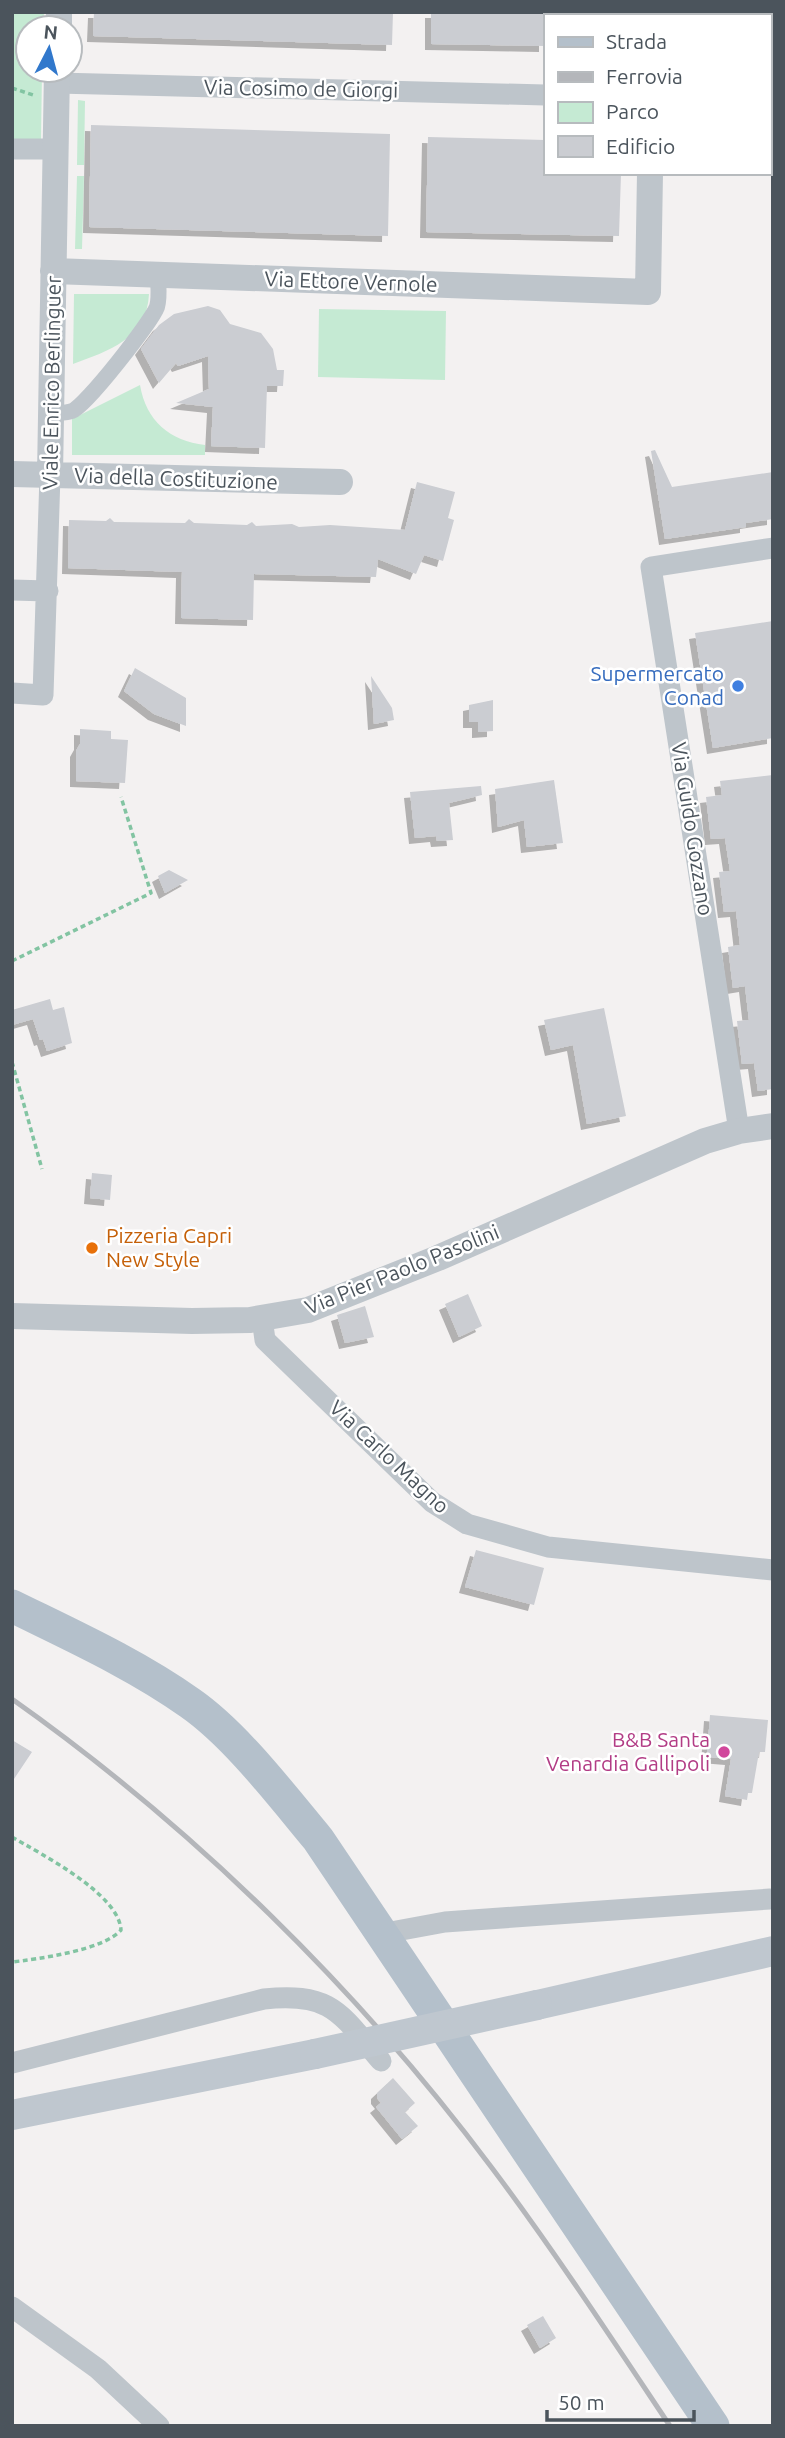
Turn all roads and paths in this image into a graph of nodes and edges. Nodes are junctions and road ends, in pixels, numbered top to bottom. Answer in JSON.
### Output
{"nodes":[{"id":1,"x":43,"y":84,"type":"edge"},
{"id":2,"x":51,"y":84,"type":"edge"},
{"id":3,"x":84,"y":84,"type":"edge"},
{"id":4,"x":12,"y":88,"type":"edge"},
{"id":5,"x":544,"y":95,"type":"edge"},
{"id":6,"x":12,"y":149,"type":"edge"},
{"id":7,"x":55,"y":149,"type":"junction"},
{"id":8,"x":650,"y":175,"type":"edge"},
{"id":9,"x":53,"y":271,"type":"junction"},
{"id":10,"x":158,"y":275,"type":"junction"},
{"id":11,"x":51,"y":414,"type":"junction"},
{"id":12,"x":12,"y":474,"type":"edge"},
{"id":13,"x":50,"y":475,"type":"junction"},
{"id":14,"x":340,"y":482,"type":"dead end"},
{"id":15,"x":773,"y":548,"type":"edge"},
{"id":16,"x":12,"y":590,"type":"edge"},
{"id":17,"x":48,"y":591,"type":"junction"},
{"id":18,"x":12,"y":693,"type":"edge"},
{"id":19,"x":121,"y":797,"type":"dead end"},
{"id":20,"x":12,"y":961,"type":"edge"},
{"id":21,"x":12,"y":1062,"type":"edge"},
{"id":22,"x":773,"y":1126,"type":"edge"},
{"id":23,"x":739,"y":1131,"type":"junction"},
{"id":24,"x":42,"y":1169,"type":"dead end"},
{"id":25,"x":12,"y":1316,"type":"edge"},
{"id":26,"x":262,"y":1318,"type":"junction"},
{"id":27,"x":773,"y":1570,"type":"edge"},
{"id":28,"x":12,"y":1606,"type":"edge"},
{"id":29,"x":12,"y":1837,"type":"edge"},
{"id":30,"x":770,"y":1899,"type":"dead end"},
{"id":31,"x":380,"y":1934,"type":"junction"},
{"id":32,"x":773,"y":1951,"type":"edge"},
{"id":33,"x":12,"y":1962,"type":"edge"},
{"id":34,"x":381,"y":2061,"type":"dead end"},
{"id":35,"x":12,"y":2063,"type":"edge"},
{"id":36,"x":12,"y":2115,"type":"edge"},
{"id":37,"x":12,"y":2307,"type":"edge"},
{"id":38,"x":159,"y":2426,"type":"edge"},
{"id":39,"x":713,"y":2426,"type":"edge"}],
"edges":[{"from":1,"to":4,"type":"path"},
{"from":2,"to":7,"type":"street","name":"Viale Enrico Berlinguer"},
{"from":3,"to":5,"type":"street","name":"Via Cosimo de Giorgi"},
{"from":6,"to":7,"type":"street"},
{"from":7,"to":9,"type":"street","name":"Viale Enrico Berlinguer"},
{"from":8,"to":10,"type":"street","name":"Via Ettore Vernole"},
{"from":9,"to":10,"type":"street","name":"Via Ettore Vernole"},
{"from":9,"to":11,"type":"street","name":"Viale Enrico Berlinguer"},
{"from":10,"to":11,"type":"street"},
{"from":11,"to":13,"type":"street","name":"Viale Enrico Berlinguer"},
{"from":12,"to":13,"type":"street","name":"Via della Costituzione"},
{"from":13,"to":14,"type":"street","name":"Via della Costituzione"},
{"from":13,"to":17,"type":"street","name":"Viale Enrico Berlinguer"},
{"from":15,"to":23,"type":"street","name":"Via Guido Gozzano"},
{"from":16,"to":17,"type":"street"},
{"from":17,"to":18,"type":"street","name":"Viale Enrico Berlinguer"},
{"from":19,"to":20,"type":"path"},
{"from":21,"to":24,"type":"path"},
{"from":22,"to":23,"type":"street","name":"Via Pier Paolo Pasolini"},
{"from":23,"to":26,"type":"street","name":"Via Pier Paolo Pasolini"},
{"from":25,"to":26,"type":"street","name":"Via Pier Paolo Pasolini"},
{"from":26,"to":27,"type":"street","name":"Via Carlo Magno"},
{"from":28,"to":31,"type":"main road"},
{"from":29,"to":33,"type":"path"},
{"from":30,"to":31,"type":"street"},
{"from":31,"to":39,"type":"main road"},
{"from":32,"to":36,"type":"main road","bridge":true},
{"from":34,"to":35,"type":"street"},
{"from":37,"to":38,"type":"street"}]}
